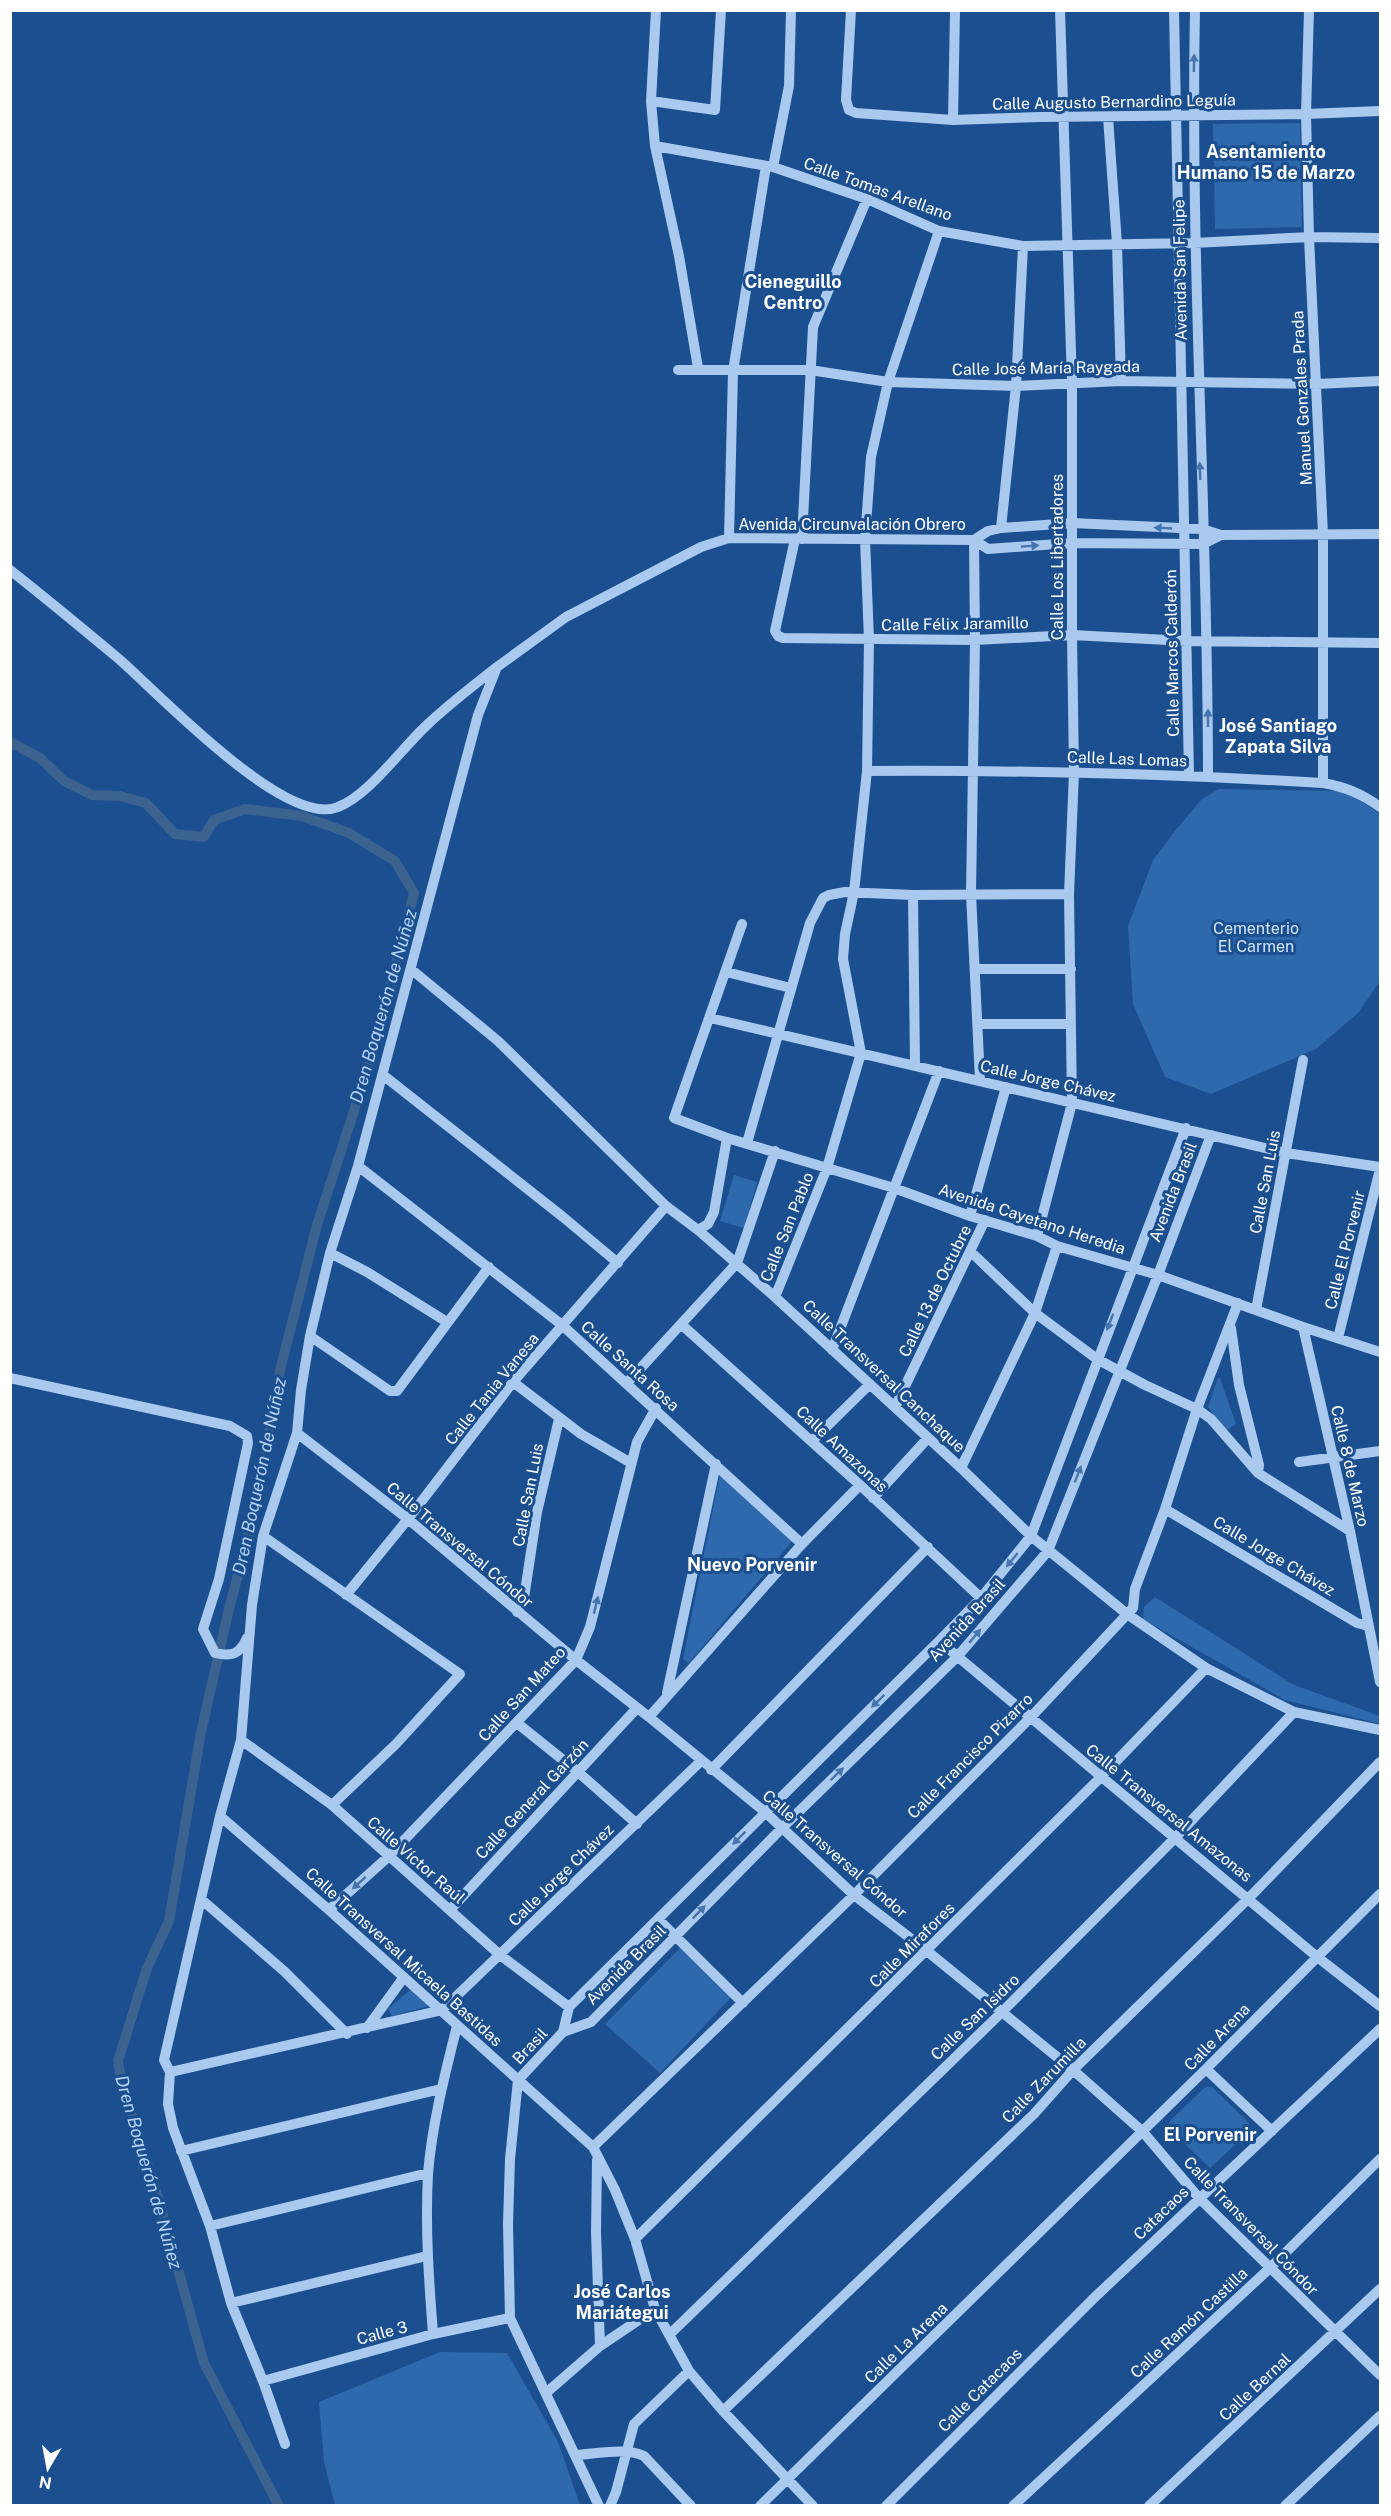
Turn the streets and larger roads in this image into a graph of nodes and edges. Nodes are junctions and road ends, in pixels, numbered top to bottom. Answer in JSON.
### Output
{"nodes":[{"id":1,"x":656,"y":10,"type":"edge"},
{"id":2,"x":721,"y":10,"type":"edge"},
{"id":3,"x":791,"y":10,"type":"edge"},
{"id":4,"x":851,"y":10,"type":"edge"},
{"id":5,"x":955,"y":10,"type":"edge"},
{"id":6,"x":1060,"y":10,"type":"edge"},
{"id":7,"x":1174,"y":10,"type":"edge"},
{"id":8,"x":1195,"y":10,"type":"edge"},
{"id":9,"x":1309,"y":10,"type":"edge"},
{"id":10,"x":651,"y":101,"type":"junction"},
{"id":11,"x":1380,"y":111,"type":"edge"},
{"id":12,"x":1306,"y":114,"type":"junction"},
{"id":13,"x":1176,"y":115,"type":"junction"},
{"id":14,"x":1192,"y":115,"type":"junction"},
{"id":15,"x":1063,"y":117,"type":"junction"},
{"id":16,"x":1108,"y":117,"type":"junction"},
{"id":17,"x":953,"y":120,"type":"junction"},
{"id":18,"x":655,"y":146,"type":"junction"},
{"id":19,"x":770,"y":166,"type":"junction"},
{"id":20,"x":867,"y":199,"type":"junction"},
{"id":21,"x":939,"y":231,"type":"junction"},
{"id":22,"x":1309,"y":237,"type":"junction"},
{"id":23,"x":1380,"y":238,"type":"edge"},
{"id":24,"x":1178,"y":243,"type":"junction"},
{"id":25,"x":1194,"y":243,"type":"junction"},
{"id":26,"x":1117,"y":244,"type":"junction"},
{"id":27,"x":1067,"y":245,"type":"junction"},
{"id":28,"x":1023,"y":246,"type":"junction"},
{"id":29,"x":678,"y":369,"type":"dead end"},
{"id":30,"x":698,"y":369,"type":"junction"},
{"id":31,"x":810,"y":370,"type":"junction"},
{"id":32,"x":733,"y":371,"type":"junction"},
{"id":33,"x":1121,"y":381,"type":"junction"},
{"id":34,"x":1380,"y":381,"type":"edge"},
{"id":35,"x":888,"y":382,"type":"junction"},
{"id":36,"x":1182,"y":382,"type":"junction"},
{"id":37,"x":1197,"y":382,"type":"junction"},
{"id":38,"x":1072,"y":383,"type":"junction"},
{"id":39,"x":1317,"y":384,"type":"junction"},
{"id":40,"x":1016,"y":386,"type":"junction"},
{"id":41,"x":1072,"y":523,"type":"junction"},
{"id":42,"x":1001,"y":528,"type":"junction"},
{"id":43,"x":1184,"y":529,"type":"junction"},
{"id":44,"x":1202,"y":530,"type":"junction"},
{"id":45,"x":1323,"y":534,"type":"junction"},
{"id":46,"x":1380,"y":534,"type":"edge"},
{"id":47,"x":1221,"y":535,"type":"junction"},
{"id":48,"x":729,"y":538,"type":"junction"},
{"id":49,"x":798,"y":539,"type":"junction"},
{"id":50,"x":865,"y":539,"type":"junction"},
{"id":51,"x":974,"y":540,"type":"junction"},
{"id":52,"x":1071,"y":543,"type":"junction"},
{"id":53,"x":1184,"y":544,"type":"junction"},
{"id":54,"x":1203,"y":544,"type":"junction"},
{"id":55,"x":10,"y":570,"type":"edge"},
{"id":56,"x":1072,"y":635,"type":"junction"},
{"id":57,"x":868,"y":640,"type":"junction"},
{"id":58,"x":975,"y":640,"type":"junction"},
{"id":59,"x":1187,"y":641,"type":"junction"},
{"id":60,"x":1208,"y":641,"type":"junction"},
{"id":61,"x":1323,"y":641,"type":"junction"},
{"id":62,"x":1380,"y":643,"type":"edge"},
{"id":63,"x":497,"y":667,"type":"junction"},
{"id":64,"x":973,"y":770,"type":"junction"},
{"id":65,"x":867,"y":771,"type":"junction"},
{"id":66,"x":1074,"y":772,"type":"junction"},
{"id":67,"x":1189,"y":776,"type":"junction"},
{"id":68,"x":1208,"y":776,"type":"junction"},
{"id":69,"x":1323,"y":783,"type":"junction"},
{"id":70,"x":1380,"y":807,"type":"edge"},
{"id":71,"x":854,"y":892,"type":"junction"},
{"id":72,"x":971,"y":894,"type":"junction"},
{"id":73,"x":1069,"y":894,"type":"junction"},
{"id":74,"x":913,"y":895,"type":"junction"},
{"id":75,"x":742,"y":924,"type":"dead end"},
{"id":76,"x":976,"y":969,"type":"junction"},
{"id":77,"x":1071,"y":969,"type":"junction"},
{"id":78,"x":411,"y":970,"type":"junction"},
{"id":79,"x":726,"y":972,"type":"junction"},
{"id":80,"x":791,"y":988,"type":"junction"},
{"id":81,"x":710,"y":1018,"type":"junction"},
{"id":82,"x":978,"y":1024,"type":"junction"},
{"id":83,"x":1071,"y":1024,"type":"junction"},
{"id":84,"x":778,"y":1035,"type":"junction"},
{"id":85,"x":861,"y":1053,"type":"junction"},
{"id":86,"x":1303,"y":1060,"type":"dead end"},
{"id":87,"x":915,"y":1065,"type":"junction"},
{"id":88,"x":939,"y":1071,"type":"junction"},
{"id":89,"x":383,"y":1075,"type":"junction"},
{"id":90,"x":980,"y":1080,"type":"junction"},
{"id":91,"x":1006,"y":1087,"type":"junction"},
{"id":92,"x":1072,"y":1103,"type":"junction"},
{"id":93,"x":1186,"y":1128,"type":"junction"},
{"id":94,"x":1211,"y":1135,"type":"junction"},
{"id":95,"x":727,"y":1137,"type":"junction"},
{"id":96,"x":747,"y":1143,"type":"junction"},
{"id":97,"x":775,"y":1151,"type":"junction"},
{"id":98,"x":1286,"y":1153,"type":"junction"},
{"id":99,"x":358,"y":1166,"type":"junction"},
{"id":100,"x":827,"y":1168,"type":"junction"},
{"id":101,"x":1380,"y":1168,"type":"edge"},
{"id":102,"x":894,"y":1188,"type":"junction"},
{"id":103,"x":666,"y":1206,"type":"junction"},
{"id":104,"x":970,"y":1216,"type":"junction"},
{"id":105,"x":985,"y":1220,"type":"junction"},
{"id":106,"x":698,"y":1230,"type":"junction"},
{"id":107,"x":1037,"y":1236,"type":"junction"},
{"id":108,"x":1057,"y":1246,"type":"junction"},
{"id":109,"x":971,"y":1252,"type":"junction"},
{"id":110,"x":330,"y":1253,"type":"junction"},
{"id":111,"x":618,"y":1263,"type":"junction"},
{"id":112,"x":737,"y":1263,"type":"junction"},
{"id":113,"x":489,"y":1267,"type":"junction"},
{"id":114,"x":1131,"y":1268,"type":"junction"},
{"id":115,"x":1158,"y":1275,"type":"junction"},
{"id":116,"x":775,"y":1297,"type":"junction"},
{"id":117,"x":1238,"y":1303,"type":"junction"},
{"id":118,"x":1256,"y":1310,"type":"junction"},
{"id":119,"x":1035,"y":1313,"type":"junction"},
{"id":120,"x":447,"y":1322,"type":"junction"},
{"id":121,"x":562,"y":1325,"type":"junction"},
{"id":122,"x":682,"y":1325,"type":"junction"},
{"id":123,"x":1303,"y":1327,"type":"junction"},
{"id":124,"x":1231,"y":1328,"type":"junction"},
{"id":125,"x":310,"y":1336,"type":"junction"},
{"id":126,"x":1338,"y":1338,"type":"junction"},
{"id":127,"x":832,"y":1350,"type":"junction"},
{"id":128,"x":1380,"y":1352,"type":"edge"},
{"id":129,"x":1097,"y":1359,"type":"junction"},
{"id":130,"x":1119,"y":1370,"type":"junction"},
{"id":131,"x":10,"y":1378,"type":"edge"},
{"id":132,"x":513,"y":1382,"type":"junction"},
{"id":133,"x":627,"y":1383,"type":"junction"},
{"id":134,"x":870,"y":1384,"type":"junction"},
{"id":135,"x":896,"y":1407,"type":"junction"},
{"id":136,"x":656,"y":1408,"type":"junction"},
{"id":137,"x":1197,"y":1409,"type":"junction"},
{"id":138,"x":559,"y":1419,"type":"junction"},
{"id":139,"x":297,"y":1433,"type":"junction"},
{"id":140,"x":928,"y":1438,"type":"junction"},
{"id":141,"x":812,"y":1441,"type":"junction"},
{"id":142,"x":1380,"y":1450,"type":"edge"},
{"id":143,"x":1333,"y":1456,"type":"junction"},
{"id":144,"x":1299,"y":1462,"type":"dead end"},
{"id":145,"x":631,"y":1463,"type":"junction"},
{"id":146,"x":716,"y":1464,"type":"junction"},
{"id":147,"x":961,"y":1468,"type":"junction"},
{"id":148,"x":1258,"y":1473,"type":"junction"},
{"id":149,"x":860,"y":1485,"type":"junction"},
{"id":150,"x":873,"y":1498,"type":"junction"},
{"id":151,"x":1165,"y":1509,"type":"junction"},
{"id":152,"x":408,"y":1519,"type":"junction"},
{"id":153,"x":1350,"y":1531,"type":"junction"},
{"id":154,"x":263,"y":1536,"type":"junction"},
{"id":155,"x":1031,"y":1536,"type":"junction"},
{"id":156,"x":802,"y":1544,"type":"junction"},
{"id":157,"x":928,"y":1547,"type":"junction"},
{"id":158,"x":1048,"y":1551,"type":"junction"},
{"id":159,"x":346,"y":1594,"type":"junction"},
{"id":160,"x":981,"y":1598,"type":"junction"},
{"id":161,"x":517,"y":1612,"type":"junction"},
{"id":162,"x":1127,"y":1614,"type":"junction"},
{"id":163,"x":1368,"y":1626,"type":"junction"},
{"id":164,"x":249,"y":1633,"type":"junction"},
{"id":165,"x":939,"y":1641,"type":"junction"},
{"id":166,"x":957,"y":1657,"type":"junction"},
{"id":167,"x":576,"y":1660,"type":"junction"},
{"id":168,"x":1379,"y":1662,"type":"edge"},
{"id":169,"x":1206,"y":1668,"type":"junction"},
{"id":170,"x":1380,"y":1682,"type":"edge"},
{"id":171,"x":667,"y":1695,"type":"junction"},
{"id":172,"x":637,"y":1708,"type":"junction"},
{"id":173,"x":1294,"y":1712,"type":"junction"},
{"id":174,"x":649,"y":1717,"type":"junction"},
{"id":175,"x":1031,"y":1717,"type":"junction"},
{"id":176,"x":517,"y":1723,"type":"junction"},
{"id":177,"x":1380,"y":1730,"type":"edge"},
{"id":178,"x":241,"y":1740,"type":"junction"},
{"id":179,"x":701,"y":1761,"type":"junction"},
{"id":180,"x":1380,"y":1762,"type":"edge"},
{"id":181,"x":711,"y":1770,"type":"junction"},
{"id":182,"x":578,"y":1772,"type":"junction"},
{"id":183,"x":1101,"y":1777,"type":"junction"},
{"id":184,"x":332,"y":1805,"type":"junction"},
{"id":185,"x":765,"y":1812,"type":"junction"},
{"id":186,"x":220,"y":1816,"type":"junction"},
{"id":187,"x":637,"y":1824,"type":"junction"},
{"id":188,"x":782,"y":1828,"type":"junction"},
{"id":189,"x":1175,"y":1838,"type":"junction"},
{"id":190,"x":388,"y":1857,"type":"junction"},
{"id":191,"x":854,"y":1894,"type":"junction"},
{"id":192,"x":1380,"y":1894,"type":"edge"},
{"id":193,"x":1248,"y":1898,"type":"junction"},
{"id":194,"x":202,"y":1900,"type":"junction"},
{"id":195,"x":329,"y":1910,"type":"junction"},
{"id":196,"x":450,"y":1910,"type":"junction"},
{"id":197,"x":658,"y":1919,"type":"junction"},
{"id":198,"x":676,"y":1936,"type":"junction"},
{"id":199,"x":927,"y":1951,"type":"junction"},
{"id":200,"x":500,"y":1954,"type":"junction"},
{"id":201,"x":1316,"y":1956,"type":"junction"},
{"id":202,"x":404,"y":1977,"type":"junction"},
{"id":203,"x":743,"y":2003,"type":"junction"},
{"id":204,"x":569,"y":2007,"type":"junction"},
{"id":205,"x":1380,"y":2007,"type":"edge"},
{"id":206,"x":442,"y":2010,"type":"junction"},
{"id":207,"x":1001,"y":2013,"type":"junction"},
{"id":208,"x":457,"y":2026,"type":"junction"},
{"id":209,"x":367,"y":2028,"type":"junction"},
{"id":210,"x":1380,"y":2029,"type":"edge"},
{"id":211,"x":563,"y":2032,"type":"junction"},
{"id":212,"x":347,"y":2034,"type":"junction"},
{"id":213,"x":1206,"y":2069,"type":"junction"},
{"id":214,"x":1073,"y":2070,"type":"junction"},
{"id":215,"x":170,"y":2072,"type":"junction"},
{"id":216,"x":518,"y":2080,"type":"junction"},
{"id":217,"x":441,"y":2089,"type":"junction"},
{"id":218,"x":1272,"y":2131,"type":"junction"},
{"id":219,"x":1143,"y":2132,"type":"junction"},
{"id":220,"x":182,"y":2151,"type":"junction"},
{"id":221,"x":595,"y":2152,"type":"junction"},
{"id":222,"x":1380,"y":2159,"type":"edge"},
{"id":223,"x":428,"y":2173,"type":"junction"},
{"id":224,"x":1199,"y":2198,"type":"junction"},
{"id":225,"x":1073,"y":2200,"type":"joint"},
{"id":226,"x":210,"y":2226,"type":"junction"},
{"id":227,"x":635,"y":2239,"type":"junction"},
{"id":228,"x":427,"y":2256,"type":"junction"},
{"id":229,"x":1270,"y":2268,"type":"junction"},
{"id":230,"x":1380,"y":2289,"type":"edge"},
{"id":231,"x":1095,"y":2297,"type":"joint"},
{"id":232,"x":231,"y":2303,"type":"junction"},
{"id":233,"x":655,"y":2309,"type":"junction"},
{"id":234,"x":510,"y":2318,"type":"junction"},
{"id":235,"x":1335,"y":2333,"type":"junction"},
{"id":236,"x":433,"y":2334,"type":"junction"},
{"id":237,"x":669,"y":2335,"type":"junction"},
{"id":238,"x":600,"y":2346,"type":"junction"},
{"id":239,"x":689,"y":2371,"type":"junction"},
{"id":240,"x":1380,"y":2376,"type":"edge"},
{"id":241,"x":263,"y":2381,"type":"junction"},
{"id":242,"x":546,"y":2393,"type":"junction"},
{"id":243,"x":723,"y":2411,"type":"junction"},
{"id":244,"x":1380,"y":2416,"type":"edge"},
{"id":245,"x":285,"y":2444,"type":"dead end"},
{"id":246,"x":627,"y":2451,"type":"junction"},
{"id":247,"x":576,"y":2455,"type":"junction"},
{"id":248,"x":788,"y":2480,"type":"junction"},
{"id":249,"x":599,"y":2505,"type":"edge"},
{"id":250,"x":610,"y":2505,"type":"edge"},
{"id":251,"x":691,"y":2505,"type":"edge"},
{"id":252,"x":760,"y":2505,"type":"edge"},
{"id":253,"x":813,"y":2505,"type":"edge"},
{"id":254,"x":886,"y":2505,"type":"edge"},
{"id":255,"x":1013,"y":2505,"type":"edge"},
{"id":256,"x":1149,"y":2505,"type":"edge"},
{"id":257,"x":1285,"y":2505,"type":"edge"}],
"edges":[{"from":1,"to":10,"type":"street"},
{"from":2,"to":10,"type":"street"},
{"from":3,"to":19,"type":"street"},
{"from":4,"to":17,"type":"street","name":"Calle Augusto Bernardino Leguía"},
{"from":5,"to":17,"type":"street"},
{"from":6,"to":15,"type":"street","name":"Calle Los Libertadores"},
{"from":7,"to":13,"type":"street","name":"Avenida San Felipe"},
{"from":14,"to":8,"type":"street","name":"Avenida San Felipe","one_way":true},
{"from":9,"to":12,"type":"street","name":"Manuel Gonzales Prada"},
{"from":10,"to":18,"type":"street"},
{"from":11,"to":12,"type":"street","name":"Calle Augusto Bernardino Leguía"},
{"from":12,"to":14,"type":"street","name":"Calle Augusto Bernardino Leguía"},
{"from":12,"to":22,"type":"street","name":"Manuel Gonzales Prada"},
{"from":13,"to":14,"type":"street","name":"Calle Augusto Bernardino Leguía"},
{"from":13,"to":16,"type":"street","name":"Calle Augusto Bernardino Leguía"},
{"from":13,"to":24,"type":"street","name":"Avenida San Felipe"},
{"from":14,"to":25,"type":"street","name":"Avenida San Felipe"},
{"from":15,"to":16,"type":"street","name":"Calle Augusto Bernardino Leguía"},
{"from":15,"to":17,"type":"street","name":"Calle Augusto Bernardino Leguía"},
{"from":15,"to":27,"type":"street","name":"Calle Los Libertadores"},
{"from":16,"to":26,"type":"street"},
{"from":18,"to":19,"type":"street","name":"Calle Tomas Arellano"},
{"from":18,"to":30,"type":"street"},
{"from":19,"to":20,"type":"street","name":"Calle Tomas Arellano"},
{"from":19,"to":32,"type":"street"},
{"from":20,"to":21,"type":"street","name":"Calle Tomas Arellano"},
{"from":20,"to":31,"type":"street"},
{"from":21,"to":28,"type":"street","name":"Calle Tomas Arellano"},
{"from":21,"to":35,"type":"street"},
{"from":22,"to":23,"type":"street","name":"Calle Tomas Arellano"},
{"from":22,"to":25,"type":"street","name":"Calle Tomas Arellano"},
{"from":22,"to":39,"type":"street","name":"Manuel Gonzales Prada"},
{"from":24,"to":25,"type":"street","name":"Calle Tomas Arellano"},
{"from":24,"to":26,"type":"street","name":"Calle Tomas Arellano"},
{"from":24,"to":36,"type":"street","name":"Avenida San Felipe"},
{"from":25,"to":37,"type":"street","name":"Avenida San Felipe"},
{"from":26,"to":27,"type":"street","name":"Calle Tomas Arellano"},
{"from":26,"to":33,"type":"street"},
{"from":27,"to":28,"type":"street","name":"Calle Tomas Arellano"},
{"from":27,"to":38,"type":"street","name":"Calle Los Libertadores"},
{"from":28,"to":40,"type":"street"},
{"from":29,"to":30,"type":"street","name":"Calle José María Raygada"},
{"from":30,"to":32,"type":"street","name":"Calle José María Raygada"},
{"from":31,"to":32,"type":"street","name":"Calle José María Raygada"},
{"from":31,"to":35,"type":"street","name":"Calle José María Raygada"},
{"from":31,"to":49,"type":"street"},
{"from":32,"to":48,"type":"street"},
{"from":33,"to":36,"type":"street","name":"Calle José María Raygada"},
{"from":33,"to":38,"type":"street","name":"Calle José María Raygada"},
{"from":34,"to":39,"type":"street","name":"Calle José María Raygada"},
{"from":35,"to":40,"type":"street","name":"Calle José María Raygada"},
{"from":35,"to":50,"type":"street"},
{"from":36,"to":37,"type":"street","name":"Calle José María Raygada"},
{"from":36,"to":43,"type":"street","name":"Avenida San Felipe"},
{"from":37,"to":39,"type":"street","name":"Calle José María Raygada"},
{"from":44,"to":37,"type":"street","name":"Avenida San Felipe","one_way":true},
{"from":38,"to":40,"type":"street","name":"Calle José María Raygada"},
{"from":38,"to":41,"type":"street","name":"Calle Los Libertadores"},
{"from":39,"to":45,"type":"street","name":"Manuel Gonzales Prada"},
{"from":40,"to":42,"type":"street"},
{"from":41,"to":42,"type":"street","name":"Avenida Circunvalación Obrero"},
{"from":43,"to":41,"type":"street","name":"Avenida Circunvalación Obrero","one_way":true},
{"from":41,"to":52,"type":"street","name":"Calle Los Libertadores"},
{"from":42,"to":51,"type":"street","name":"Avenida Circunvalación Obrero"},
{"from":43,"to":44,"type":"street","name":"Avenida Circunvalación Obrero"},
{"from":43,"to":53,"type":"street","name":"Calle Marcos Calderón"},
{"from":44,"to":47,"type":"street","name":"Avenida Circunvalación Obrero"},
{"from":44,"to":54,"type":"street","name":"Calle Marcos Calderón"},
{"from":45,"to":46,"type":"street","name":"Avenida Circunvalación Obrero"},
{"from":45,"to":47,"type":"street","name":"Avenida Circunvalación Obrero"},
{"from":45,"to":61,"type":"street","name":"Manuel Gonzales Prada"},
{"from":47,"to":54,"type":"street","name":"Avenida Circunvalación Obrero"},
{"from":48,"to":49,"type":"street","name":"Avenida Circunvalación Obrero"},
{"from":48,"to":63,"type":"street","name":"Avenida Circunvalación Obrero"},
{"from":49,"to":50,"type":"street","name":"Avenida Circunvalación Obrero"},
{"from":49,"to":57,"type":"street","name":"Calle Félix Jaramillo"},
{"from":50,"to":51,"type":"street","name":"Avenida Circunvalación Obrero"},
{"from":50,"to":57,"type":"street"},
{"from":51,"to":52,"type":"street","name":"Avenida Circunvalación Obrero","one_way":true},
{"from":51,"to":58,"type":"street"},
{"from":52,"to":53,"type":"street","name":"Avenida Circunvalación Obrero"},
{"from":52,"to":56,"type":"street","name":"Calle Los Libertadores"},
{"from":53,"to":54,"type":"street","name":"Avenida Circunvalación Obrero"},
{"from":53,"to":59,"type":"street","name":"Calle Marcos Calderón"},
{"from":54,"to":60,"type":"street","name":"Calle Marcos Calderón"},
{"from":55,"to":63,"type":"street","name":"Avenida Circunvalación Obrero"},
{"from":56,"to":58,"type":"street","name":"Calle Félix Jaramillo"},
{"from":56,"to":59,"type":"street","name":"Calle Félix Jaramillo"},
{"from":56,"to":66,"type":"street","name":"Calle Los Libertadores"},
{"from":57,"to":58,"type":"street","name":"Calle Félix Jaramillo"},
{"from":57,"to":65,"type":"street"},
{"from":58,"to":64,"type":"street"},
{"from":59,"to":60,"type":"street","name":"Calle Félix Jaramillo"},
{"from":59,"to":67,"type":"street","name":"Calle Marcos Calderón"},
{"from":60,"to":61,"type":"street","name":"Calle Félix Jaramillo"},
{"from":68,"to":60,"type":"street","name":"Calle Marcos Calderón","one_way":true},
{"from":61,"to":62,"type":"street","name":"Calle Félix Jaramillo"},
{"from":61,"to":69,"type":"street","name":"Manuel Gonzales Prada"},
{"from":63,"to":78,"type":"street"},
{"from":64,"to":65,"type":"street","name":"Calle Las Lomas"},
{"from":64,"to":66,"type":"street","name":"Calle Las Lomas"},
{"from":64,"to":72,"type":"street"},
{"from":65,"to":71,"type":"street"},
{"from":66,"to":67,"type":"street","name":"Calle Las Lomas"},
{"from":66,"to":73,"type":"street","name":"Calle Los Libertadores"},
{"from":67,"to":68,"type":"street","name":"Calle Las Lomas"},
{"from":68,"to":69,"type":"street","name":"Calle Las Lomas"},
{"from":69,"to":70,"type":"street","name":"Calle Las Lomas"},
{"from":71,"to":74,"type":"street"},
{"from":71,"to":80,"type":"street"},
{"from":71,"to":85,"type":"street"},
{"from":72,"to":73,"type":"street"},
{"from":72,"to":74,"type":"street"},
{"from":72,"to":76,"type":"street"},
{"from":73,"to":77,"type":"street","name":"Calle Los Libertadores"},
{"from":74,"to":87,"type":"street"},
{"from":75,"to":79,"type":"street"},
{"from":76,"to":77,"type":"street"},
{"from":76,"to":82,"type":"street"},
{"from":77,"to":83,"type":"street","name":"Calle Los Libertadores"},
{"from":78,"to":89,"type":"street"},
{"from":78,"to":103,"type":"street","name":"Calle Transversal Canchaque"},
{"from":79,"to":80,"type":"street"},
{"from":79,"to":81,"type":"street"},
{"from":80,"to":84,"type":"street"},
{"from":81,"to":84,"type":"street","name":"Calle Jorge Chávez"},
{"from":81,"to":95,"type":"street","name":"Avenida Cayetano Heredia"},
{"from":82,"to":83,"type":"street"},
{"from":82,"to":90,"type":"street"},
{"from":83,"to":92,"type":"street","name":"Calle Los Libertadores"},
{"from":84,"to":85,"type":"street","name":"Calle Jorge Chávez"},
{"from":84,"to":96,"type":"street"},
{"from":85,"to":87,"type":"street","name":"Calle Jorge Chávez"},
{"from":85,"to":100,"type":"street","name":"Calle San Pablo"},
{"from":86,"to":98,"type":"street","name":"Calle San Luis"},
{"from":87,"to":88,"type":"street","name":"Calle Jorge Chávez"},
{"from":88,"to":90,"type":"street","name":"Calle Jorge Chávez"},
{"from":88,"to":102,"type":"street"},
{"from":89,"to":99,"type":"street"},
{"from":89,"to":111,"type":"street"},
{"from":90,"to":91,"type":"street","name":"Calle Jorge Chávez"},
{"from":91,"to":92,"type":"street","name":"Calle Jorge Chávez"},
{"from":91,"to":104,"type":"street"},
{"from":92,"to":93,"type":"street","name":"Calle Jorge Chávez"},
{"from":92,"to":107,"type":"street","name":"Calle Los Libertadores"},
{"from":93,"to":94,"type":"street","name":"Calle Jorge Chávez"},
{"from":93,"to":114,"type":"street","name":"Avenida Brasil"},
{"from":94,"to":98,"type":"street","name":"Calle Jorge Chávez"},
{"from":94,"to":115,"type":"street","name":"Avenida Brasil"},
{"from":95,"to":96,"type":"street","name":"Avenida Cayetano Heredia"},
{"from":95,"to":106,"type":"street"},
{"from":96,"to":97,"type":"street","name":"Avenida Cayetano Heredia"},
{"from":97,"to":100,"type":"street","name":"Avenida Cayetano Heredia"},
{"from":97,"to":112,"type":"street"},
{"from":98,"to":101,"type":"street","name":"Calle Jorge Chávez"},
{"from":98,"to":118,"type":"street","name":"Calle San Luis"},
{"from":99,"to":110,"type":"street"},
{"from":99,"to":113,"type":"street","name":"Calle Santa Rosa"},
{"from":100,"to":102,"type":"street","name":"Avenida Cayetano Heredia"},
{"from":100,"to":116,"type":"street","name":"Calle San Pablo"},
{"from":101,"to":126,"type":"street","name":"Calle El Porvenir"},
{"from":102,"to":104,"type":"street","name":"Avenida Cayetano Heredia"},
{"from":102,"to":127,"type":"street"},
{"from":103,"to":106,"type":"street","name":"Calle Transversal Canchaque"},
{"from":103,"to":111,"type":"street","name":"Calle Tania Vanesa"},
{"from":104,"to":105,"type":"street","name":"Avenida Cayetano Heredia"},
{"from":105,"to":107,"type":"street","name":"Avenida Cayetano Heredia"},
{"from":105,"to":109,"type":"street","name":"Calle 13 de Octubre"},
{"from":106,"to":112,"type":"street","name":"Calle Transversal Canchaque"},
{"from":107,"to":108,"type":"street","name":"Avenida Cayetano Heredia"},
{"from":108,"to":114,"type":"street","name":"Avenida Cayetano Heredia"},
{"from":108,"to":119,"type":"street"},
{"from":109,"to":119,"type":"street"},
{"from":109,"to":135,"type":"street","name":"Calle 13 de Octubre"},
{"from":110,"to":120,"type":"street"},
{"from":110,"to":125,"type":"street"},
{"from":111,"to":121,"type":"street","name":"Calle Tania Vanesa"},
{"from":112,"to":116,"type":"street","name":"Calle Transversal Canchaque"},
{"from":112,"to":122,"type":"street"},
{"from":113,"to":120,"type":"street"},
{"from":113,"to":121,"type":"street","name":"Calle Santa Rosa"},
{"from":114,"to":115,"type":"street","name":"Avenida Cayetano Heredia"},
{"from":114,"to":129,"type":"street","name":"Avenida Brasil","one_way":true},
{"from":115,"to":117,"type":"street","name":"Avenida Cayetano Heredia"},
{"from":115,"to":130,"type":"street","name":"Avenida Brasil"},
{"from":116,"to":127,"type":"street","name":"Calle Transversal Canchaque"},
{"from":117,"to":118,"type":"street","name":"Avenida Cayetano Heredia"},
{"from":117,"to":124,"type":"street","name":"Calle Francisco Pizarro"},
{"from":118,"to":123,"type":"street","name":"Avenida Cayetano Heredia"},
{"from":119,"to":129,"type":"street"},
{"from":119,"to":147,"type":"street"},
{"from":120,"to":125,"type":"street"},
{"from":121,"to":132,"type":"street","name":"Calle Tania Vanesa"},
{"from":121,"to":133,"type":"street","name":"Calle Santa Rosa"},
{"from":122,"to":133,"type":"street"},
{"from":122,"to":141,"type":"street","name":"Calle Amazonas"},
{"from":123,"to":126,"type":"street","name":"Avenida Cayetano Heredia"},
{"from":123,"to":143,"type":"street","name":"Calle 8 de Marzo"},
{"from":124,"to":137,"type":"street","name":"Calle Francisco Pizarro"},
{"from":124,"to":148,"type":"street"},
{"from":125,"to":139,"type":"street"},
{"from":126,"to":128,"type":"street","name":"Avenida Cayetano Heredia"},
{"from":127,"to":134,"type":"street","name":"Calle Transversal Canchaque"},
{"from":129,"to":130,"type":"street"},
{"from":129,"to":155,"type":"street","name":"Avenida Brasil"},
{"from":130,"to":137,"type":"street"},
{"from":158,"to":130,"type":"street","name":"Avenida Brasil","one_way":true},
{"from":131,"to":164,"type":"street"},
{"from":132,"to":138,"type":"street"},
{"from":132,"to":152,"type":"street","name":"Calle Tania Vanesa"},
{"from":133,"to":136,"type":"street","name":"Calle Santa Rosa"},
{"from":134,"to":135,"type":"street","name":"Calle Transversal Canchaque"},
{"from":134,"to":141,"type":"street"},
{"from":135,"to":140,"type":"street","name":"Calle Transversal Canchaque"},
{"from":136,"to":145,"type":"street","name":"Calle San Mateo"},
{"from":136,"to":146,"type":"street","name":"Calle Santa Rosa"},
{"from":137,"to":148,"type":"street"},
{"from":137,"to":151,"type":"street","name":"Calle Francisco Pizarro"},
{"from":138,"to":145,"type":"street"},
{"from":138,"to":161,"type":"street","name":"Calle San Luis"},
{"from":139,"to":152,"type":"street","name":"Calle Transversal Cóndor"},
{"from":139,"to":154,"type":"street"},
{"from":140,"to":147,"type":"street","name":"Calle Transversal Canchaque"},
{"from":140,"to":150,"type":"street"},
{"from":141,"to":149,"type":"street","name":"Calle Amazonas"},
{"from":142,"to":143,"type":"street"},
{"from":143,"to":144,"type":"street"},
{"from":143,"to":153,"type":"street","name":"Calle 8 de Marzo"},
{"from":167,"to":145,"type":"street","name":"Calle San Mateo","one_way":true},
{"from":146,"to":156,"type":"street","name":"Calle Santa Rosa"},
{"from":146,"to":171,"type":"street"},
{"from":147,"to":155,"type":"street","name":"Calle Transversal Canchaque"},
{"from":148,"to":153,"type":"street"},
{"from":149,"to":150,"type":"street","name":"Calle Amazonas"},
{"from":149,"to":156,"type":"street"},
{"from":150,"to":157,"type":"street","name":"Calle Amazonas"},
{"from":151,"to":162,"type":"street","name":"Calle Francisco Pizarro"},
{"from":151,"to":163,"type":"street","name":"Calle Jorge Chávez"},
{"from":152,"to":159,"type":"street","name":"Calle Tania Vanesa"},
{"from":152,"to":161,"type":"street","name":"Calle Transversal Cóndor"},
{"from":153,"to":163,"type":"street","name":"Calle 8 de Marzo"},
{"from":154,"to":159,"type":"street"},
{"from":154,"to":164,"type":"street"},
{"from":155,"to":158,"type":"street","name":"Calle Transversal Canchaque"},
{"from":155,"to":160,"type":"street","name":"Avenida Brasil","one_way":true},
{"from":156,"to":171,"type":"street"},
{"from":157,"to":160,"type":"street","name":"Calle Amazonas"},
{"from":157,"to":181,"type":"street"},
{"from":158,"to":162,"type":"street","name":"Calle Transversal Canchaque"},
{"from":166,"to":158,"type":"street","name":"Avenida Brasil","one_way":true},
{"from":159,"to":184,"type":"street"},
{"from":160,"to":165,"type":"street","name":"Avenida Brasil"},
{"from":161,"to":167,"type":"street","name":"Calle Transversal Cóndor"},
{"from":162,"to":169,"type":"street","name":"Calle Transversal Canchaque"},
{"from":162,"to":175,"type":"street","name":"Calle Francisco Pizarro"},
{"from":163,"to":168,"type":"street","name":"Calle 8 de Marzo"},
{"from":164,"to":178,"type":"street"},
{"from":165,"to":166,"type":"street","name":"Calle Transversal Amazonas"},
{"from":165,"to":185,"type":"street","name":"Avenida Brasil","one_way":true},
{"from":166,"to":175,"type":"street","name":"Calle Transversal Amazonas"},
{"from":188,"to":166,"type":"street","name":"Avenida Brasil","one_way":true},
{"from":167,"to":172,"type":"street","name":"Calle Transversal Cóndor"},
{"from":167,"to":176,"type":"street","name":"Calle San Mateo"},
{"from":168,"to":170,"type":"street","name":"Calle 8 de Marzo"},
{"from":169,"to":173,"type":"street","name":"Calle Transversal Canchaque"},
{"from":169,"to":183,"type":"street","name":"Calle Mirafores"},
{"from":171,"to":174,"type":"street"},
{"from":172,"to":174,"type":"street","name":"Calle Transversal Cóndor"},
{"from":172,"to":182,"type":"street","name":"Calle General Garzón"},
{"from":173,"to":177,"type":"street","name":"Calle Transversal Canchaque"},
{"from":173,"to":189,"type":"street","name":"Calle San Isidro"},
{"from":174,"to":179,"type":"street","name":"Calle Transversal Cóndor"},
{"from":175,"to":183,"type":"street","name":"Calle Transversal Amazonas"},
{"from":175,"to":191,"type":"street","name":"Calle Francisco Pizarro"},
{"from":176,"to":182,"type":"street"},
{"from":176,"to":190,"type":"street","name":"Calle San Mateo"},
{"from":178,"to":184,"type":"street","name":"Calle Víctor Raúl"},
{"from":178,"to":186,"type":"street"},
{"from":179,"to":181,"type":"street","name":"Calle Transversal Cóndor"},
{"from":179,"to":187,"type":"street","name":"Calle Jorge Chávez"},
{"from":180,"to":193,"type":"street","name":"Calle Zarumilla"},
{"from":181,"to":185,"type":"street","name":"Calle Transversal Cóndor"},
{"from":182,"to":187,"type":"street"},
{"from":182,"to":196,"type":"street","name":"Calle General Garzón"},
{"from":183,"to":189,"type":"street","name":"Calle Transversal Amazonas"},
{"from":183,"to":199,"type":"street","name":"Calle Mirafores"},
{"from":184,"to":190,"type":"street","name":"Calle Víctor Raúl"},
{"from":185,"to":188,"type":"street","name":"Calle Transversal Cóndor"},
{"from":185,"to":197,"type":"street","name":"Avenida Brasil","one_way":true},
{"from":186,"to":194,"type":"street"},
{"from":186,"to":195,"type":"street","name":"Calle Transversal Micaela Bastidas"},
{"from":187,"to":200,"type":"street","name":"Calle Jorge Chávez"},
{"from":188,"to":191,"type":"street","name":"Calle Transversal Cóndor"},
{"from":198,"to":188,"type":"street","name":"Avenida Brasil","one_way":true},
{"from":189,"to":193,"type":"street","name":"Calle Transversal Amazonas"},
{"from":189,"to":207,"type":"street","name":"Calle San Isidro"},
{"from":190,"to":195,"type":"street","name":"Calle San Mateo","one_way":true},
{"from":190,"to":196,"type":"street","name":"Calle Víctor Raúl"},
{"from":191,"to":199,"type":"street","name":"Calle Transversal Cóndor"},
{"from":191,"to":203,"type":"street","name":"Calle Francisco Pizarro"},
{"from":192,"to":201,"type":"street","name":"Calle Arena"},
{"from":193,"to":201,"type":"street","name":"Calle Transversal Amazonas"},
{"from":193,"to":214,"type":"street","name":"Calle Zarumilla"},
{"from":194,"to":212,"type":"street"},
{"from":194,"to":215,"type":"street"},
{"from":195,"to":202,"type":"street","name":"Calle Transversal Micaela Bastidas"},
{"from":196,"to":200,"type":"street","name":"Calle Víctor Raúl"},
{"from":197,"to":198,"type":"street"},
{"from":197,"to":204,"type":"street","name":"Avenida Brasil"},
{"from":198,"to":203,"type":"street"},
{"from":198,"to":211,"type":"street","name":"Avenida Brasil"},
{"from":199,"to":207,"type":"street","name":"Calle Transversal Cóndor"},
{"from":199,"to":227,"type":"street","name":"Calle Mirafores"},
{"from":200,"to":204,"type":"street","name":"Calle Víctor Raúl"},
{"from":200,"to":206,"type":"street","name":"Calle Jorge Chávez"},
{"from":201,"to":205,"type":"street","name":"Calle Transversal Amazonas"},
{"from":201,"to":213,"type":"street","name":"Calle Arena"},
{"from":202,"to":206,"type":"street","name":"Calle Transversal Micaela Bastidas"},
{"from":202,"to":209,"type":"street"},
{"from":203,"to":221,"type":"street","name":"Calle Francisco Pizarro"},
{"from":204,"to":211,"type":"street","name":"Avenida Brasil"},
{"from":206,"to":208,"type":"street","name":"Calle Transversal Micaela Bastidas"},
{"from":206,"to":209,"type":"street"},
{"from":207,"to":214,"type":"street","name":"Calle Transversal Cóndor"},
{"from":207,"to":237,"type":"street","name":"Calle San Isidro"},
{"from":208,"to":216,"type":"street","name":"Calle Transversal Micaela Bastidas"},
{"from":208,"to":217,"type":"street"},
{"from":209,"to":212,"type":"street"},
{"from":210,"to":218,"type":"street","name":"Catacaos"},
{"from":211,"to":216,"type":"street","name":"Brasil"},
{"from":212,"to":215,"type":"street"},
{"from":213,"to":218,"type":"street"},
{"from":213,"to":219,"type":"street","name":"Calle Arena"},
{"from":214,"to":219,"type":"street","name":"Calle Transversal Cóndor"},
{"from":214,"to":243,"type":"street","name":"Calle Zarumilla"},
{"from":215,"to":220,"type":"street"},
{"from":216,"to":221,"type":"street","name":"Calle Transversal Micaela Bastidas"},
{"from":216,"to":234,"type":"street"},
{"from":217,"to":220,"type":"street"},
{"from":217,"to":223,"type":"street"},
{"from":218,"to":224,"type":"street","name":"Catacaos"},
{"from":219,"to":224,"type":"street","name":"Calle Transversal Cóndor"},
{"from":219,"to":225,"type":"street","name":"Calle Arena"},
{"from":220,"to":226,"type":"street"},
{"from":221,"to":227,"type":"street","name":"Calle Transversal Micaela Bastidas"},
{"from":221,"to":238,"type":"street"},
{"from":222,"to":229,"type":"street","name":"Calle Ramón Castilla"},
{"from":223,"to":226,"type":"street"},
{"from":223,"to":228,"type":"street"},
{"from":224,"to":229,"type":"street","name":"Calle Transversal Cóndor"},
{"from":224,"to":231,"type":"street","name":"Catacaos"},
{"from":225,"to":248,"type":"street","name":"Calle La Arena"},
{"from":226,"to":232,"type":"street"},
{"from":227,"to":233,"type":"street","name":"Calle Transversal Micaela Bastidas"},
{"from":228,"to":232,"type":"street"},
{"from":228,"to":236,"type":"street"},
{"from":229,"to":235,"type":"street","name":"Calle Transversal Cóndor"},
{"from":229,"to":255,"type":"street","name":"Calle Ramón Castilla"},
{"from":230,"to":235,"type":"street","name":"Calle Bernal"},
{"from":231,"to":254,"type":"street","name":"Calle Catacaos"},
{"from":232,"to":241,"type":"street"},
{"from":233,"to":237,"type":"street","name":"Calle Transversal Micaela Bastidas"},
{"from":233,"to":238,"type":"street"},
{"from":234,"to":236,"type":"street","name":"Calle 3"},
{"from":234,"to":242,"type":"street"},
{"from":235,"to":240,"type":"street","name":"Calle Transversal Cóndor"},
{"from":235,"to":256,"type":"street","name":"Calle Bernal"},
{"from":236,"to":241,"type":"street","name":"Calle 3"},
{"from":237,"to":239,"type":"street","name":"Calle Transversal Micaela Bastidas"},
{"from":238,"to":242,"type":"street"},
{"from":239,"to":243,"type":"street","name":"Calle Transversal Micaela Bastidas"},
{"from":239,"to":246,"type":"street"},
{"from":241,"to":245,"type":"street"},
{"from":242,"to":247,"type":"street"},
{"from":243,"to":248,"type":"street","name":"Calle Transversal Micaela Bastidas"},
{"from":244,"to":257,"type":"street"},
{"from":246,"to":247,"type":"street"},
{"from":246,"to":250,"type":"street"},
{"from":246,"to":251,"type":"street"},
{"from":247,"to":249,"type":"street"},
{"from":248,"to":252,"type":"street","name":"Calle La Arena"},
{"from":248,"to":253,"type":"street","name":"Calle Transversal Micaela Bastidas"}]}
